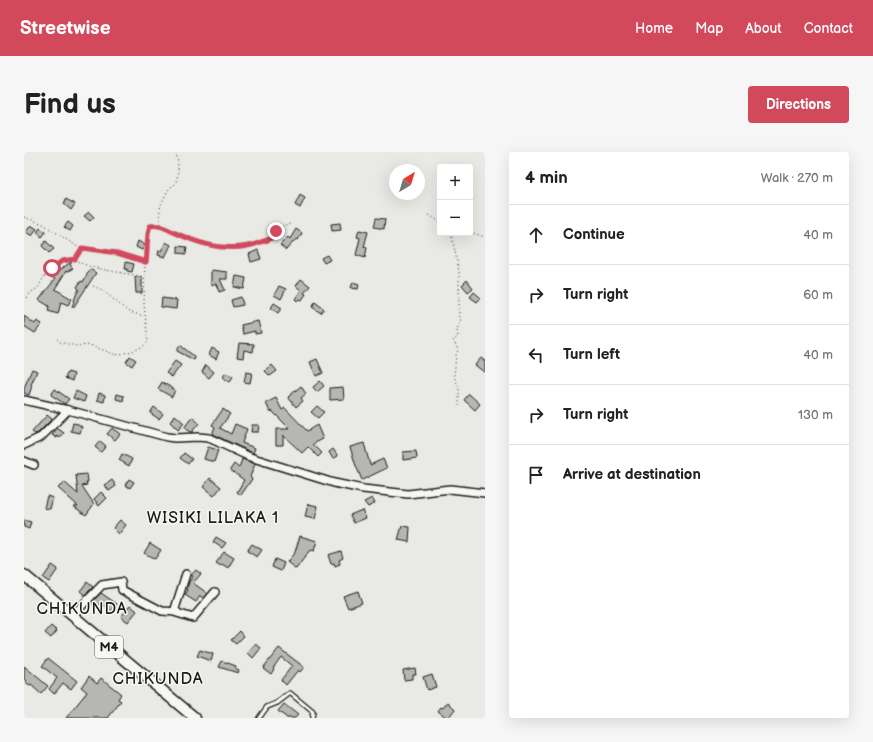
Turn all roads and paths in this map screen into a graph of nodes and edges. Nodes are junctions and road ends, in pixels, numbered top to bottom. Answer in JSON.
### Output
{"nodes":[{"id":1,"x":175,"y":152,"type":"edge"},
{"id":2,"x":429,"y":215,"type":"dead end"},
{"id":3,"x":24,"y":217,"type":"edge"},
{"id":4,"x":437,"y":220,"type":"edge"},
{"id":5,"x":293,"y":224,"type":"dead end"},
{"id":6,"x":160,"y":225,"type":"junction"},
{"id":7,"x":473,"y":233,"type":"edge"},
{"id":8,"x":453,"y":236,"type":"edge"},
{"id":9,"x":485,"y":238,"type":"edge"},
{"id":10,"x":82,"y":248,"type":"junction"},
{"id":11,"x":75,"y":259,"type":"junction"},
{"id":12,"x":146,"y":262,"type":"junction"},
{"id":13,"x":144,"y":277,"type":"junction"},
{"id":14,"x":93,"y":286,"type":"dead end"},
{"id":15,"x":27,"y":298,"type":"dead end"},
{"id":16,"x":144,"y":316,"type":"junction"},
{"id":17,"x":54,"y":337,"type":"dead end"},
{"id":18,"x":24,"y":400,"type":"edge"},
{"id":19,"x":459,"y":406,"type":"dead end"},
{"id":20,"x":68,"y":410,"type":"junction"},
{"id":21,"x":24,"y":445,"type":"edge"},
{"id":22,"x":24,"y":461,"type":"edge"},
{"id":23,"x":34,"y":465,"type":"dead end"},
{"id":24,"x":485,"y":493,"type":"edge"},
{"id":25,"x":186,"y":574,"type":"dead end"},
{"id":26,"x":24,"y":575,"type":"edge"},
{"id":27,"x":215,"y":592,"type":"dead end"},
{"id":28,"x":177,"y":612,"type":"junction"},
{"id":29,"x":72,"y":616,"type":"junction"},
{"id":30,"x":195,"y":718,"type":"edge"},
{"id":31,"x":259,"y":718,"type":"edge"},
{"id":32,"x":312,"y":718,"type":"edge"}],
"edges":[{"from":1,"to":6,"type":"path"},
{"from":2,"to":4,"type":"path"},
{"from":3,"to":10,"type":"path"},
{"from":5,"to":6,"type":"path"},
{"from":6,"to":12,"type":"path"},
{"from":7,"to":9,"type":"path"},
{"from":8,"to":19,"type":"path"},
{"from":10,"to":11,"type":"path"},
{"from":10,"to":12,"type":"path"},
{"from":11,"to":13,"type":"path"},
{"from":11,"to":15,"type":"path"},
{"from":12,"to":13,"type":"path"},
{"from":13,"to":16,"type":"path"},
{"from":14,"to":16,"type":"path"},
{"from":16,"to":17,"type":"path"},
{"from":18,"to":20,"type":"street"},
{"from":20,"to":21,"type":"street"},
{"from":20,"to":24,"type":"street"},
{"from":22,"to":23,"type":"street"},
{"from":25,"to":28,"type":"street"},
{"from":26,"to":29,"type":"main road","number":"M4"},
{"from":27,"to":28,"type":"street"},
{"from":28,"to":29,"type":"street"},
{"from":29,"to":30,"type":"main road","number":"M4"},
{"from":31,"to":32,"type":"lane"}]}
